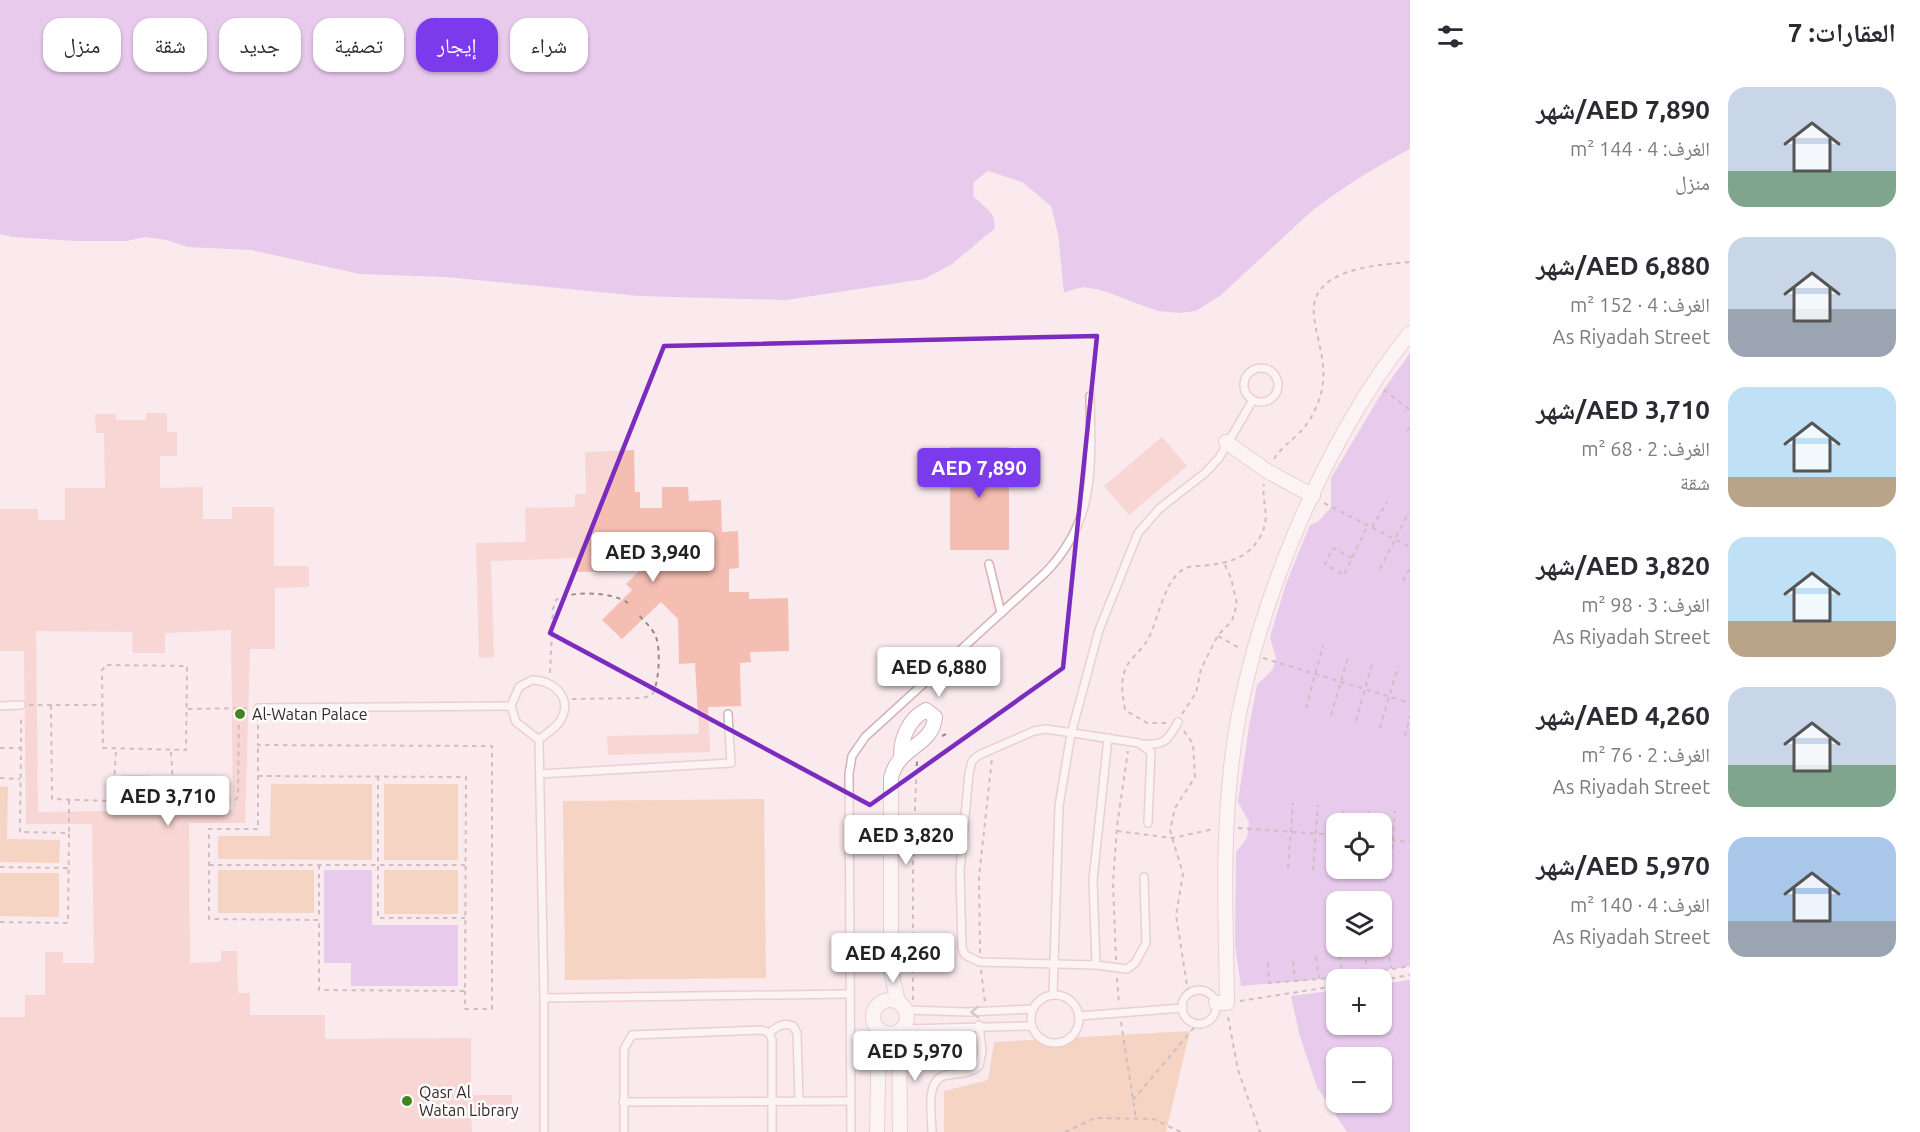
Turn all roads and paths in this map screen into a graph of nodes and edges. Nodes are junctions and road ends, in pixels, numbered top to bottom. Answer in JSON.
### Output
{"nodes":[{"id":1,"x":1410,"y":262,"type":"edge"},
{"id":2,"x":1410,"y":333,"type":"edge"},
{"id":3,"x":1384,"y":389,"type":"dead end"},
{"id":4,"x":1090,"y":396,"type":"dead end"},
{"id":5,"x":1253,"y":400,"type":"junction"},
{"id":6,"x":1410,"y":410,"type":"edge"},
{"id":7,"x":1410,"y":427,"type":"edge"},
{"id":8,"x":1407,"y":431,"type":"dead end"},
{"id":9,"x":1226,"y":442,"type":"junction"},
{"id":10,"x":1267,"y":471,"type":"junction"},
{"id":11,"x":1313,"y":496,"type":"junction"},
{"id":12,"x":1387,"y":502,"type":"dead end"},
{"id":13,"x":1331,"y":507,"type":"dead end"},
{"id":14,"x":1409,"y":512,"type":"edge"},
{"id":15,"x":1368,"y":525,"type":"junction"},
{"id":16,"x":1372,"y":527,"type":"junction"},
{"id":17,"x":1410,"y":547,"type":"edge"},
{"id":18,"x":1352,"y":558,"type":"junction"},
{"id":19,"x":1224,"y":563,"type":"junction"},
{"id":20,"x":988,"y":564,"type":"dead end"},
{"id":21,"x":1410,"y":568,"type":"edge"},
{"id":22,"x":1380,"y":570,"type":"dead end"},
{"id":23,"x":1404,"y":581,"type":"dead end"},
{"id":24,"x":628,"y":603,"type":"dead end"},
{"id":25,"x":1001,"y":613,"type":"junction"},
{"id":26,"x":638,"y":614,"type":"dead end"},
{"id":27,"x":1323,"y":645,"type":"dead end"},
{"id":28,"x":1349,"y":654,"type":"dead end"},
{"id":29,"x":1373,"y":660,"type":"dead end"},
{"id":30,"x":1274,"y":663,"type":"dead end"},
{"id":31,"x":1398,"y":666,"type":"dead end"},
{"id":32,"x":1315,"y":675,"type":"junction"},
{"id":33,"x":549,"y":682,"type":"junction"},
{"id":34,"x":1340,"y":682,"type":"junction"},
{"id":35,"x":1365,"y":690,"type":"junction"},
{"id":36,"x":1389,"y":697,"type":"junction"},
{"id":37,"x":563,"y":699,"type":"junction"},
{"id":38,"x":1410,"y":703,"type":"edge"},
{"id":39,"x":21,"y":705,"type":"junction"},
{"id":40,"x":51,"y":705,"type":"junction"},
{"id":41,"x":102,"y":705,"type":"junction"},
{"id":42,"x":0,"y":706,"type":"edge"},
{"id":43,"x":511,"y":706,"type":"junction"},
{"id":44,"x":239,"y":708,"type":"junction"},
{"id":45,"x":258,"y":708,"type":"junction"},
{"id":46,"x":1306,"y":708,"type":"dead end"},
{"id":47,"x":188,"y":709,"type":"junction"},
{"id":48,"x":728,"y":714,"type":"dead end"},
{"id":49,"x":1331,"y":715,"type":"dead end"},
{"id":50,"x":1410,"y":716,"type":"edge"},
{"id":51,"x":1178,"y":722,"type":"junction"},
{"id":52,"x":1356,"y":722,"type":"dead end"},
{"id":53,"x":1380,"y":728,"type":"dead end"},
{"id":54,"x":950,"y":732,"type":"dead end"},
{"id":55,"x":1071,"y":734,"type":"junction"},
{"id":56,"x":1405,"y":736,"type":"dead end"},
{"id":57,"x":941,"y":737,"type":"dead end"},
{"id":58,"x":1108,"y":738,"type":"junction"},
{"id":59,"x":539,"y":740,"type":"junction"},
{"id":60,"x":1129,"y":742,"type":"junction"},
{"id":61,"x":1139,"y":743,"type":"junction"},
{"id":62,"x":258,"y":745,"type":"junction"},
{"id":63,"x":0,"y":748,"type":"edge"},
{"id":64,"x":21,"y":748,"type":"junction"},
{"id":65,"x":993,"y":749,"type":"junction"},
{"id":66,"x":116,"y":750,"type":"junction"},
{"id":67,"x":171,"y":751,"type":"junction"},
{"id":68,"x":901,"y":755,"type":"dead end"},
{"id":69,"x":918,"y":757,"type":"dead end"},
{"id":70,"x":540,"y":774,"type":"junction"},
{"id":71,"x":258,"y":776,"type":"junction"},
{"id":72,"x":378,"y":776,"type":"junction"},
{"id":73,"x":0,"y":778,"type":"edge"},
{"id":74,"x":21,"y":778,"type":"junction"},
{"id":75,"x":69,"y":800,"type":"junction"},
{"id":76,"x":1293,"y":803,"type":"dead end"},
{"id":77,"x":1318,"y":804,"type":"dead end"},
{"id":78,"x":1343,"y":807,"type":"dead end"},
{"id":79,"x":1369,"y":808,"type":"dead end"},
{"id":80,"x":1395,"y":811,"type":"dead end"},
{"id":81,"x":1343,"y":813,"type":"edge"},
{"id":82,"x":1368,"y":813,"type":"edge"},
{"id":83,"x":1148,"y":823,"type":"dead end"},
{"id":84,"x":1227,"y":828,"type":"junction"},
{"id":85,"x":1117,"y":831,"type":"junction"},
{"id":86,"x":69,"y":832,"type":"junction"},
{"id":87,"x":1326,"y":834,"type":"edge"},
{"id":88,"x":1172,"y":838,"type":"junction"},
{"id":89,"x":1392,"y":840,"type":"edge"},
{"id":90,"x":1410,"y":842,"type":"edge"},
{"id":91,"x":1392,"y":850,"type":"edge"},
{"id":92,"x":209,"y":865,"type":"junction"},
{"id":93,"x":319,"y":865,"type":"junction"},
{"id":94,"x":378,"y":865,"type":"junction"},
{"id":95,"x":465,"y":865,"type":"junction"},
{"id":96,"x":0,"y":867,"type":"edge"},
{"id":97,"x":68,"y":868,"type":"junction"},
{"id":98,"x":1288,"y":868,"type":"dead end"},
{"id":99,"x":1313,"y":870,"type":"dead end"},
{"id":100,"x":1144,"y":877,"type":"dead end"},
{"id":101,"x":465,"y":918,"type":"junction"},
{"id":102,"x":320,"y":920,"type":"junction"},
{"id":103,"x":0,"y":922,"type":"edge"},
{"id":104,"x":1316,"y":957,"type":"dead end"},
{"id":105,"x":1389,"y":957,"type":"edge"},
{"id":106,"x":1293,"y":961,"type":"dead end"},
{"id":107,"x":980,"y":962,"type":"junction"},
{"id":108,"x":1268,"y":963,"type":"dead end"},
{"id":109,"x":1054,"y":964,"type":"junction"},
{"id":110,"x":1096,"y":965,"type":"junction"},
{"id":111,"x":1410,"y":966,"type":"edge"},
{"id":112,"x":1117,"y":968,"type":"junction"},
{"id":113,"x":1391,"y":968,"type":"junction"},
{"id":114,"x":1386,"y":969,"type":"edge"},
{"id":115,"x":891,"y":971,"type":"junction"},
{"id":116,"x":1410,"y":975,"type":"edge"},
{"id":117,"x":1326,"y":978,"type":"edge"},
{"id":118,"x":1392,"y":978,"type":"edge"},
{"id":119,"x":1319,"y":979,"type":"junction"},
{"id":120,"x":1295,"y":981,"type":"junction"},
{"id":121,"x":1326,"y":987,"type":"edge"},
{"id":122,"x":465,"y":991,"type":"junction"},
{"id":123,"x":1188,"y":992,"type":"junction"},
{"id":124,"x":850,"y":994,"type":"junction"},
{"id":125,"x":1053,"y":995,"type":"junction"},
{"id":126,"x":544,"y":998,"type":"junction"},
{"id":127,"x":882,"y":1002,"type":"junction"},
{"id":128,"x":1222,"y":1003,"type":"junction"},
{"id":129,"x":906,"y":1007,"type":"junction"},
{"id":130,"x":1183,"y":1008,"type":"junction"},
{"id":131,"x":1033,"y":1009,"type":"junction"},
{"id":132,"x":986,"y":1011,"type":"junction"},
{"id":133,"x":1119,"y":1013,"type":"junction"},
{"id":134,"x":1079,"y":1016,"type":"junction"},
{"id":135,"x":1197,"y":1024,"type":"junction"},
{"id":136,"x":980,"y":1025,"type":"junction"},
{"id":137,"x":1032,"y":1026,"type":"junction"},
{"id":138,"x":879,"y":1030,"type":"junction"},
{"id":139,"x":901,"y":1030,"type":"junction"},
{"id":140,"x":769,"y":1034,"type":"junction"},
{"id":141,"x":772,"y":1101,"type":"junction"},
{"id":142,"x":799,"y":1101,"type":"junction"},
{"id":143,"x":850,"y":1101,"type":"junction"},
{"id":144,"x":1133,"y":1101,"type":"junction"},
{"id":145,"x":623,"y":1102,"type":"junction"},
{"id":146,"x":1136,"y":1119,"type":"junction"},
{"id":147,"x":544,"y":1132,"type":"edge"},
{"id":148,"x":624,"y":1132,"type":"edge"},
{"id":149,"x":772,"y":1132,"type":"edge"},
{"id":150,"x":851,"y":1132,"type":"edge"},
{"id":151,"x":877,"y":1132,"type":"edge"},
{"id":152,"x":900,"y":1132,"type":"edge"},
{"id":153,"x":932,"y":1132,"type":"edge"},
{"id":154,"x":1065,"y":1132,"type":"edge"},
{"id":155,"x":1181,"y":1132,"type":"edge"},
{"id":156,"x":1260,"y":1132,"type":"edge"}],
"edges":[{"from":1,"to":10,"type":"path"},
{"from":2,"to":11,"type":"street"},
{"from":3,"to":6,"type":"path"},
{"from":4,"to":25,"type":"lane"},
{"from":5,"to":5,"type":"lane"},
{"from":5,"to":9,"type":"lane"},
{"from":7,"to":8,"type":"path"},
{"from":9,"to":10,"type":"street"},
{"from":9,"to":55,"type":"lane"},
{"from":10,"to":11,"type":"street"},
{"from":10,"to":19,"type":"path"},
{"from":11,"to":84,"type":"street"},
{"from":12,"to":16,"type":"path"},
{"from":13,"to":15,"type":"path"},
{"from":14,"to":22,"type":"path"},
{"from":15,"to":16,"type":"path"},
{"from":15,"to":18,"type":"path"},
{"from":16,"to":17,"type":"path"},
{"from":18,"to":18,"type":"path"},
{"from":19,"to":51,"type":"path"},
{"from":19,"to":51,"type":"path"},
{"from":20,"to":25,"type":"lane"},
{"from":21,"to":23,"type":"path"},
{"from":24,"to":33,"type":"path"},
{"from":25,"to":124,"type":"lane"},
{"from":26,"to":37,"type":"path"},
{"from":27,"to":32,"type":"path"},
{"from":28,"to":34,"type":"path"},
{"from":29,"to":35,"type":"path"},
{"from":30,"to":32,"type":"path"},
{"from":31,"to":36,"type":"path"},
{"from":32,"to":34,"type":"path"},
{"from":32,"to":46,"type":"path"},
{"from":33,"to":37,"type":"lane"},
{"from":33,"to":43,"type":"lane"},
{"from":34,"to":35,"type":"path"},
{"from":34,"to":49,"type":"path"},
{"from":35,"to":36,"type":"path"},
{"from":35,"to":52,"type":"path"},
{"from":36,"to":38,"type":"path"},
{"from":36,"to":53,"type":"path"},
{"from":37,"to":59,"type":"lane"},
{"from":39,"to":40,"type":"path"},
{"from":39,"to":42,"type":"lane"},
{"from":39,"to":64,"type":"path"},
{"from":40,"to":41,"type":"path"},
{"from":40,"to":75,"type":"path"},
{"from":41,"to":47,"type":"path"},
{"from":41,"to":66,"type":"path"},
{"from":43,"to":45,"type":"lane"},
{"from":43,"to":59,"type":"lane"},
{"from":44,"to":45,"type":"path"},
{"from":44,"to":47,"type":"path"},
{"from":44,"to":67,"type":"path"},
{"from":45,"to":62,"type":"path"},
{"from":47,"to":67,"type":"path"},
{"from":48,"to":70,"type":"lane"},
{"from":50,"to":56,"type":"path"},
{"from":51,"to":61,"type":"lane"},
{"from":51,"to":88,"type":"path"},
{"from":54,"to":57,"type":"path"},
{"from":55,"to":58,"type":"lane"},
{"from":55,"to":65,"type":"lane"},
{"from":55,"to":109,"type":"lane"},
{"from":58,"to":60,"type":"lane"},
{"from":58,"to":110,"type":"lane"},
{"from":59,"to":70,"type":"lane"},
{"from":60,"to":61,"type":"lane"},
{"from":60,"to":85,"type":"path"},
{"from":61,"to":83,"type":"lane"},
{"from":62,"to":71,"type":"path"},
{"from":62,"to":122,"type":"path"},
{"from":63,"to":64,"type":"path"},
{"from":64,"to":74,"type":"path"},
{"from":65,"to":107,"type":"path"},
{"from":65,"to":107,"type":"lane"},
{"from":66,"to":67,"type":"path"},
{"from":66,"to":75,"type":"path"},
{"from":68,"to":115,"type":"street"},
{"from":69,"to":129,"type":"path"},
{"from":70,"to":126,"type":"lane"},
{"from":71,"to":72,"type":"path"},
{"from":71,"to":92,"type":"path"},
{"from":72,"to":94,"type":"path"},
{"from":72,"to":95,"type":"path"},
{"from":73,"to":74,"type":"path"},
{"from":74,"to":86,"type":"path"},
{"from":75,"to":86,"type":"path"},
{"from":76,"to":98,"type":"path"},
{"from":77,"to":99,"type":"path"},
{"from":78,"to":81,"type":"path"},
{"from":79,"to":82,"type":"path"},
{"from":80,"to":91,"type":"path"},
{"from":84,"to":87,"type":"path"},
{"from":84,"to":88,"type":"path"},
{"from":84,"to":128,"type":"street"},
{"from":85,"to":88,"type":"path"},
{"from":85,"to":112,"type":"path"},
{"from":86,"to":97,"type":"path"},
{"from":88,"to":123,"type":"path"},
{"from":89,"to":90,"type":"path"},
{"from":92,"to":93,"type":"path"},
{"from":92,"to":102,"type":"path"},
{"from":93,"to":94,"type":"path"},
{"from":93,"to":102,"type":"path"},
{"from":94,"to":95,"type":"path"},
{"from":94,"to":101,"type":"path"},
{"from":95,"to":101,"type":"path"},
{"from":96,"to":97,"type":"path"},
{"from":97,"to":103,"type":"path"},
{"from":100,"to":112,"type":"lane"},
{"from":101,"to":122,"type":"path"},
{"from":102,"to":122,"type":"path"},
{"from":104,"to":119,"type":"path"},
{"from":105,"to":113,"type":"path"},
{"from":106,"to":120,"type":"path"},
{"from":107,"to":109,"type":"lane"},
{"from":107,"to":132,"type":"path"},
{"from":108,"to":120,"type":"path"},
{"from":109,"to":110,"type":"lane"},
{"from":109,"to":125,"type":"lane"},
{"from":110,"to":112,"type":"lane"},
{"from":111,"to":113,"type":"path"},
{"from":112,"to":133,"type":"path"},
{"from":113,"to":114,"type":"path"},
{"from":115,"to":127,"type":"street"},
{"from":115,"to":129,"type":"street"},
{"from":116,"to":118,"type":"path"},
{"from":117,"to":119,"type":"path"},
{"from":119,"to":120,"type":"path"},
{"from":121,"to":128,"type":"path"},
{"from":123,"to":128,"type":"lane"},
{"from":123,"to":130,"type":"lane"},
{"from":124,"to":126,"type":"lane"},
{"from":124,"to":143,"type":"lane"},
{"from":125,"to":131,"type":"lane"},
{"from":125,"to":134,"type":"lane"},
{"from":126,"to":147,"type":"lane"},
{"from":127,"to":129,"type":"street"},
{"from":127,"to":138,"type":"street"},
{"from":128,"to":135,"type":"lane"},
{"from":128,"to":156,"type":"path"},
{"from":132,"to":129,"type":"lane","one_way":true},
{"from":129,"to":139,"type":"street"},
{"from":130,"to":133,"type":"lane"},
{"from":130,"to":135,"type":"lane"},
{"from":131,"to":132,"type":"lane"},
{"from":131,"to":137,"type":"lane"},
{"from":133,"to":134,"type":"lane"},
{"from":133,"to":144,"type":"path"},
{"from":134,"to":137,"type":"lane"},
{"from":135,"to":144,"type":"path"},
{"from":136,"to":137,"type":"lane"},
{"from":136,"to":139,"type":"lane"},
{"from":136,"to":153,"type":"lane"},
{"from":138,"to":139,"type":"street"},
{"from":138,"to":151,"type":"street"},
{"from":139,"to":152,"type":"street"},
{"from":140,"to":141,"type":"lane"},
{"from":140,"to":142,"type":"lane"},
{"from":140,"to":145,"type":"lane"},
{"from":141,"to":142,"type":"lane"},
{"from":141,"to":145,"type":"lane"},
{"from":141,"to":149,"type":"lane"},
{"from":142,"to":143,"type":"lane"},
{"from":143,"to":150,"type":"lane"},
{"from":144,"to":146,"type":"path"},
{"from":145,"to":148,"type":"lane"},
{"from":146,"to":154,"type":"path"},
{"from":146,"to":155,"type":"path"}]}
